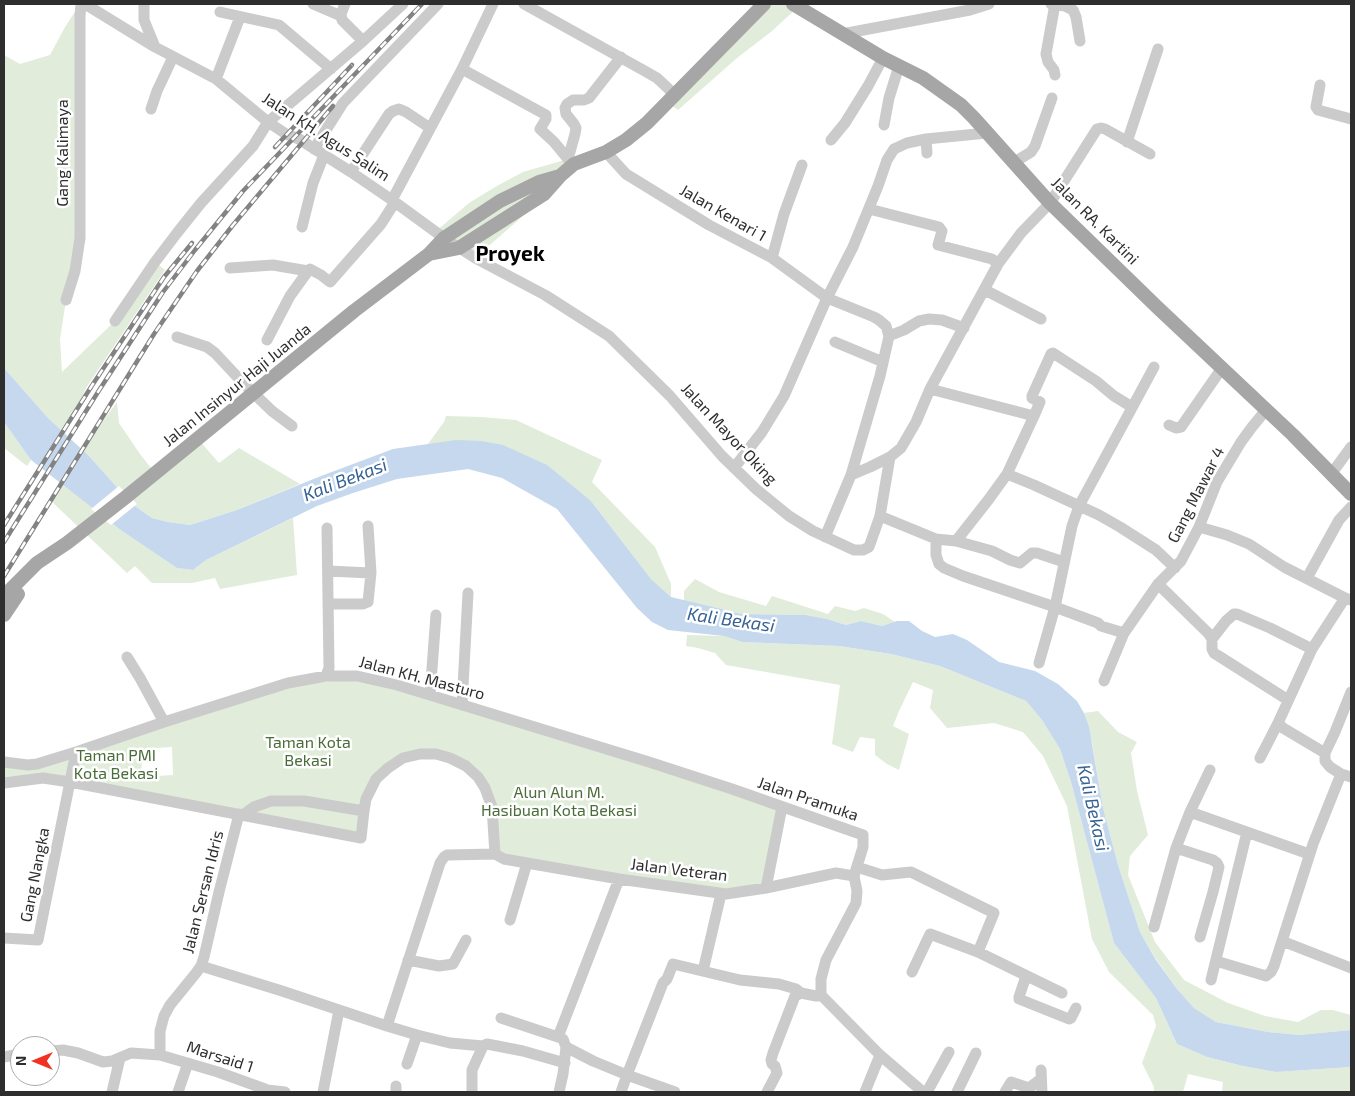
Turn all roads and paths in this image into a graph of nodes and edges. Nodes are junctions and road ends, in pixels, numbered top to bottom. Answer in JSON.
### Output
{"nodes":[{"id":1,"x":81,"y":4,"type":"edge"},
{"id":2,"x":86,"y":4,"type":"edge"},
{"id":3,"x":144,"y":4,"type":"edge"},
{"id":4,"x":313,"y":4,"type":"edge"},
{"id":5,"x":345,"y":4,"type":"edge"},
{"id":6,"x":403,"y":4,"type":"edge"},
{"id":7,"x":438,"y":4,"type":"edge"},
{"id":8,"x":493,"y":4,"type":"edge"},
{"id":9,"x":525,"y":4,"type":"edge"},
{"id":10,"x":764,"y":4,"type":"edge"},
{"id":11,"x":793,"y":4,"type":"edge"},
{"id":12,"x":989,"y":4,"type":"edge"},
{"id":13,"x":1053,"y":4,"type":"edge"},
{"id":14,"x":220,"y":12,"type":"dead end"},
{"id":15,"x":237,"y":12,"type":"edge"},
{"id":16,"x":341,"y":16,"type":"junction"},
{"id":17,"x":144,"y":20,"type":"junction"},
{"id":18,"x":134,"y":33,"type":"junction"},
{"id":19,"x":842,"y":34,"type":"junction"},
{"id":20,"x":363,"y":41,"type":"junction"},
{"id":21,"x":1080,"y":41,"type":"dead end"},
{"id":22,"x":155,"y":47,"type":"junction"},
{"id":23,"x":1158,"y":50,"type":"dead end"},
{"id":24,"x":621,"y":56,"type":"junction"},
{"id":25,"x":173,"y":57,"type":"junction"},
{"id":26,"x":883,"y":58,"type":"junction"},
{"id":27,"x":899,"y":66,"type":"junction"},
{"id":28,"x":330,"y":68,"type":"junction"},
{"id":29,"x":462,"y":69,"type":"junction"},
{"id":30,"x":1056,"y":75,"type":"dead end"},
{"id":31,"x":216,"y":79,"type":"junction"},
{"id":32,"x":1320,"y":85,"type":"dead end"},
{"id":33,"x":674,"y":94,"type":"junction"},
{"id":34,"x":1052,"y":98,"type":"dead end"},
{"id":35,"x":151,"y":109,"type":"dead end"},
{"id":36,"x":1351,"y":119,"type":"edge"},
{"id":37,"x":268,"y":122,"type":"junction"},
{"id":38,"x":884,"y":125,"type":"dead end"},
{"id":39,"x":430,"y":128,"type":"junction"},
{"id":40,"x":987,"y":133,"type":"junction"},
{"id":41,"x":926,"y":139,"type":"junction"},
{"id":42,"x":831,"y":140,"type":"dead end"},
{"id":43,"x":1127,"y":142,"type":"junction"},
{"id":44,"x":319,"y":152,"type":"junction"},
{"id":45,"x":606,"y":152,"type":"junction"},
{"id":46,"x":928,"y":153,"type":"dead end"},
{"id":47,"x":1150,"y":154,"type":"dead end"},
{"id":48,"x":571,"y":162,"type":"junction"},
{"id":49,"x":1013,"y":163,"type":"junction"},
{"id":50,"x":802,"y":165,"type":"dead end"},
{"id":51,"x":351,"y":172,"type":"junction"},
{"id":52,"x":560,"y":176,"type":"junction"},
{"id":53,"x":394,"y":201,"type":"junction"},
{"id":54,"x":1050,"y":203,"type":"junction"},
{"id":55,"x":869,"y":209,"type":"junction"},
{"id":56,"x":302,"y":228,"type":"dead end"},
{"id":57,"x":444,"y":238,"type":"junction"},
{"id":58,"x":459,"y":248,"type":"junction"},
{"id":59,"x":429,"y":254,"type":"junction"},
{"id":60,"x":772,"y":258,"type":"junction"},
{"id":61,"x":998,"y":264,"type":"junction"},
{"id":62,"x":230,"y":268,"type":"dead end"},
{"id":63,"x":308,"y":272,"type":"junction"},
{"id":64,"x":985,"y":290,"type":"junction"},
{"id":65,"x":828,"y":298,"type":"junction"},
{"id":66,"x":66,"y":300,"type":"dead end"},
{"id":67,"x":1041,"y":319,"type":"dead end"},
{"id":68,"x":115,"y":321,"type":"dead end"},
{"id":69,"x":964,"y":328,"type":"junction"},
{"id":70,"x":889,"y":336,"type":"junction"},
{"id":71,"x":177,"y":337,"type":"dead end"},
{"id":72,"x":267,"y":340,"type":"dead end"},
{"id":73,"x":835,"y":342,"type":"dead end"},
{"id":74,"x":883,"y":362,"type":"junction"},
{"id":75,"x":1154,"y":367,"type":"dead end"},
{"id":76,"x":1222,"y":368,"type":"junction"},
{"id":77,"x":930,"y":389,"type":"junction"},
{"id":78,"x":254,"y":393,"type":"junction"},
{"id":79,"x":1132,"y":407,"type":"junction"},
{"id":80,"x":1265,"y":412,"type":"junction"},
{"id":81,"x":1034,"y":416,"type":"junction"},
{"id":82,"x":1169,"y":425,"type":"dead end"},
{"id":83,"x":292,"y":426,"type":"dead end"},
{"id":84,"x":1351,"y":446,"type":"edge"},
{"id":85,"x":890,"y":457,"type":"junction"},
{"id":86,"x":734,"y":468,"type":"junction"},
{"id":87,"x":1332,"y":473,"type":"junction"},
{"id":88,"x":1007,"y":474,"type":"junction"},
{"id":89,"x":851,"y":475,"type":"junction"},
{"id":90,"x":1351,"y":494,"type":"edge"},
{"id":91,"x":1079,"y":506,"type":"junction"},
{"id":92,"x":1351,"y":507,"type":"edge"},
{"id":93,"x":880,"y":516,"type":"junction"},
{"id":94,"x":368,"y":526,"type":"dead end"},
{"id":95,"x":1199,"y":527,"type":"junction"},
{"id":96,"x":327,"y":528,"type":"dead end"},
{"id":97,"x":825,"y":537,"type":"junction"},
{"id":98,"x":936,"y":539,"type":"junction"},
{"id":99,"x":956,"y":541,"type":"junction"},
{"id":100,"x":67,"y":543,"type":"junction"},
{"id":101,"x":1064,"y":562,"type":"junction"},
{"id":102,"x":1175,"y":568,"type":"junction"},
{"id":103,"x":328,"y":571,"type":"junction"},
{"id":104,"x":370,"y":573,"type":"junction"},
{"id":105,"x":1307,"y":578,"type":"junction"},
{"id":106,"x":1158,"y":584,"type":"junction"},
{"id":107,"x":468,"y":593,"type":"dead end"},
{"id":108,"x":1348,"y":599,"type":"edge"},
{"id":109,"x":4,"y":600,"type":"edge"},
{"id":110,"x":328,"y":604,"type":"junction"},
{"id":111,"x":1055,"y":607,"type":"junction"},
{"id":112,"x":4,"y":615,"type":"edge"},
{"id":113,"x":436,"y":615,"type":"dead end"},
{"id":114,"x":1124,"y":633,"type":"junction"},
{"id":115,"x":1212,"y":639,"type":"junction"},
{"id":116,"x":1312,"y":650,"type":"junction"},
{"id":117,"x":127,"y":657,"type":"dead end"},
{"id":118,"x":1039,"y":662,"type":"dead end"},
{"id":119,"x":326,"y":676,"type":"junction"},
{"id":120,"x":1104,"y":681,"type":"dead end"},
{"id":121,"x":1351,"y":692,"type":"edge"},
{"id":122,"x":430,"y":695,"type":"junction"},
{"id":123,"x":1288,"y":700,"type":"junction"},
{"id":124,"x":462,"y":705,"type":"junction"},
{"id":125,"x":164,"y":722,"type":"junction"},
{"id":126,"x":1278,"y":723,"type":"junction"},
{"id":127,"x":76,"y":752,"type":"junction"},
{"id":128,"x":1325,"y":757,"type":"junction"},
{"id":129,"x":1260,"y":758,"type":"dead end"},
{"id":130,"x":9,"y":763,"type":"edge"},
{"id":131,"x":1210,"y":770,"type":"dead end"},
{"id":132,"x":1346,"y":776,"type":"edge"},
{"id":133,"x":9,"y":782,"type":"edge"},
{"id":134,"x":70,"y":782,"type":"junction"},
{"id":135,"x":732,"y":789,"type":"joint"},
{"id":136,"x":782,"y":807,"type":"junction"},
{"id":137,"x":364,"y":811,"type":"junction"},
{"id":138,"x":1190,"y":812,"type":"junction"},
{"id":139,"x":241,"y":814,"type":"junction"},
{"id":140,"x":1247,"y":832,"type":"junction"},
{"id":141,"x":1176,"y":848,"type":"junction"},
{"id":142,"x":495,"y":854,"type":"junction"},
{"id":143,"x":1310,"y":854,"type":"junction"},
{"id":144,"x":528,"y":863,"type":"junction"},
{"id":145,"x":1217,"y":863,"type":"junction"},
{"id":146,"x":1239,"y":867,"type":"junction"},
{"id":147,"x":855,"y":871,"type":"junction"},
{"id":148,"x":619,"y":879,"type":"junction"},
{"id":149,"x":766,"y":888,"type":"junction"},
{"id":150,"x":722,"y":894,"type":"junction"},
{"id":151,"x":510,"y":920,"type":"dead end"},
{"id":152,"x":1154,"y":927,"type":"dead end"},
{"id":153,"x":1200,"y":937,"type":"dead end"},
{"id":154,"x":4,"y":938,"type":"edge"},
{"id":155,"x":466,"y":940,"type":"dead end"},
{"id":156,"x":1282,"y":941,"type":"junction"},
{"id":157,"x":978,"y":952,"type":"junction"},
{"id":158,"x":408,"y":960,"type":"junction"},
{"id":159,"x":1216,"y":961,"type":"junction"},
{"id":160,"x":200,"y":966,"type":"junction"},
{"id":161,"x":1351,"y":968,"type":"edge"},
{"id":162,"x":704,"y":971,"type":"junction"},
{"id":163,"x":912,"y":972,"type":"dead end"},
{"id":164,"x":1026,"y":976,"type":"junction"},
{"id":165,"x":1211,"y":980,"type":"dead end"},
{"id":166,"x":801,"y":993,"type":"junction"},
{"id":167,"x":1062,"y":993,"type":"dead end"},
{"id":168,"x":821,"y":995,"type":"junction"},
{"id":169,"x":1076,"y":1008,"type":"dead end"},
{"id":170,"x":340,"y":1010,"type":"junction"},
{"id":171,"x":501,"y":1018,"type":"dead end"},
{"id":172,"x":387,"y":1026,"type":"junction"},
{"id":173,"x":417,"y":1035,"type":"junction"},
{"id":174,"x":558,"y":1037,"type":"junction"},
{"id":175,"x":483,"y":1046,"type":"junction"},
{"id":176,"x":566,"y":1047,"type":"junction"},
{"id":177,"x":60,"y":1050,"type":"edge"},
{"id":178,"x":949,"y":1052,"type":"dead end"},
{"id":179,"x":976,"y":1053,"type":"dead end"},
{"id":180,"x":160,"y":1055,"type":"junction"},
{"id":181,"x":880,"y":1055,"type":"junction"},
{"id":182,"x":120,"y":1058,"type":"junction"},
{"id":183,"x":188,"y":1063,"type":"junction"},
{"id":184,"x":564,"y":1063,"type":"junction"},
{"id":185,"x":407,"y":1064,"type":"dead end"},
{"id":186,"x":627,"y":1075,"type":"junction"},
{"id":187,"x":320,"y":1090,"type":"edge"},
{"id":188,"x":268,"y":1091,"type":"edge"},
{"id":189,"x":112,"y":1092,"type":"edge"},
{"id":190,"x":178,"y":1092,"type":"edge"},
{"id":191,"x":285,"y":1092,"type":"edge"},
{"id":192,"x":472,"y":1092,"type":"edge"},
{"id":193,"x":559,"y":1092,"type":"edge"},
{"id":194,"x":621,"y":1092,"type":"edge"},
{"id":195,"x":675,"y":1092,"type":"edge"},
{"id":196,"x":767,"y":1092,"type":"edge"},
{"id":197,"x":865,"y":1092,"type":"edge"},
{"id":198,"x":923,"y":1092,"type":"edge"},
{"id":199,"x":927,"y":1092,"type":"edge"},
{"id":200,"x":957,"y":1092,"type":"edge"},
{"id":201,"x":1005,"y":1092,"type":"edge"},
{"id":202,"x":1042,"y":1092,"type":"edge"}],
"edges":[{"from":1,"to":66,"type":"street","name":"Gang Kalimaya"},
{"from":2,"to":18,"type":"street","name":"Jalan KH. Agus Salim"},
{"from":3,"to":17,"type":"street"},
{"from":4,"to":16,"type":"street"},
{"from":5,"to":16,"type":"street"},
{"from":6,"to":20,"type":"street"},
{"from":7,"to":44,"type":"street"},
{"from":8,"to":29,"type":"street"},
{"from":9,"to":24,"type":"street"},
{"from":10,"to":33,"type":"main road","name":"Jalan Insinyur Haji Juanda"},
{"from":11,"to":19,"type":"main road","name":"Jalan RA. Kartini"},
{"from":12,"to":19,"type":"street"},
{"from":13,"to":21,"type":"street"},
{"from":13,"to":30,"type":"street"},
{"from":14,"to":15,"type":"street"},
{"from":15,"to":28,"type":"street"},
{"from":15,"to":31,"type":"street"},
{"from":16,"to":20,"type":"street"},
{"from":17,"to":18,"type":"street"},
{"from":17,"to":22,"type":"street"},
{"from":18,"to":22,"type":"street","name":"Jalan KH. Agus Salim"},
{"from":19,"to":26,"type":"main road","name":"Jalan RA. Kartini"},
{"from":20,"to":28,"type":"street"},
{"from":22,"to":25,"type":"street","name":"Jalan KH. Agus Salim"},
{"from":23,"to":43,"type":"street"},
{"from":24,"to":33,"type":"street"},
{"from":24,"to":48,"type":"street"},
{"from":25,"to":31,"type":"street","name":"Jalan KH. Agus Salim"},
{"from":25,"to":35,"type":"street"},
{"from":26,"to":27,"type":"main road","name":"Jalan RA. Kartini"},
{"from":26,"to":42,"type":"street"},
{"from":27,"to":38,"type":"street"},
{"from":27,"to":40,"type":"main road","name":"Jalan RA. Kartini"},
{"from":28,"to":37,"type":"street"},
{"from":29,"to":39,"type":"street"},
{"from":29,"to":48,"type":"street"},
{"from":31,"to":37,"type":"street","name":"Jalan KH. Agus Salim"},
{"from":32,"to":36,"type":"street"},
{"from":33,"to":45,"type":"main road","name":"Jalan Insinyur Haji Juanda"},
{"from":34,"to":49,"type":"street"},
{"from":37,"to":44,"type":"street","name":"Jalan KH. Agus Salim"},
{"from":37,"to":68,"type":"street"},
{"from":39,"to":51,"type":"street"},
{"from":39,"to":53,"type":"street"},
{"from":40,"to":41,"type":"street"},
{"from":40,"to":49,"type":"main road","name":"Jalan RA. Kartini"},
{"from":41,"to":46,"type":"street"},
{"from":41,"to":55,"type":"street"},
{"from":43,"to":47,"type":"street"},
{"from":43,"to":54,"type":"street"},
{"from":44,"to":51,"type":"street","name":"Jalan KH. Agus Salim"},
{"from":44,"to":56,"type":"street"},
{"from":45,"to":48,"type":"main road","name":"Jalan Insinyur Haji Juanda"},
{"from":45,"to":60,"type":"street","name":"Jalan Kenari 1"},
{"from":48,"to":52,"type":"main road","name":"Jalan Insinyur Haji Juanda"},
{"from":49,"to":54,"type":"main road","name":"Jalan RA. Kartini"},
{"from":50,"to":60,"type":"street"},
{"from":51,"to":53,"type":"street","name":"Jalan KH. Agus Salim"},
{"from":52,"to":57,"type":"main road","name":"Jalan Insinyur Haji Juanda"},
{"from":52,"to":58,"type":"main road","name":"Jalan Insinyur Haji Juanda"},
{"from":53,"to":57,"type":"street","name":"Jalan KH. Agus Salim"},
{"from":53,"to":63,"type":"street"},
{"from":54,"to":61,"type":"street"},
{"from":54,"to":76,"type":"main road","name":"Jalan RA. Kartini"},
{"from":55,"to":61,"type":"street"},
{"from":55,"to":65,"type":"street"},
{"from":57,"to":58,"type":"street","name":"Jalan Mayor Oking"},
{"from":57,"to":59,"type":"main road","name":"Jalan Insinyur Haji Juanda"},
{"from":58,"to":59,"type":"main road","name":"Jalan Insinyur Haji Juanda"},
{"from":58,"to":86,"type":"street","name":"Jalan Mayor Oking"},
{"from":59,"to":78,"type":"main road","name":"Jalan Insinyur Haji Juanda"},
{"from":60,"to":65,"type":"street","name":"Jalan Kenari 1"},
{"from":61,"to":64,"type":"street"},
{"from":62,"to":63,"type":"street"},
{"from":63,"to":72,"type":"street"},
{"from":64,"to":67,"type":"street"},
{"from":64,"to":69,"type":"street"},
{"from":65,"to":70,"type":"street","name":"Jalan Kenari 1"},
{"from":65,"to":86,"type":"street"},
{"from":69,"to":70,"type":"street"},
{"from":69,"to":77,"type":"street"},
{"from":70,"to":74,"type":"street"},
{"from":71,"to":78,"type":"street"},
{"from":73,"to":74,"type":"street"},
{"from":74,"to":89,"type":"street"},
{"from":75,"to":79,"type":"street"},
{"from":76,"to":80,"type":"main road","name":"Jalan RA. Kartini"},
{"from":76,"to":82,"type":"street"},
{"from":77,"to":81,"type":"street"},
{"from":77,"to":85,"type":"street"},
{"from":78,"to":83,"type":"street"},
{"from":78,"to":100,"type":"main road","name":"Jalan Insinyur Haji Juanda"},
{"from":79,"to":81,"type":"street"},
{"from":79,"to":91,"type":"street"},
{"from":80,"to":87,"type":"main road","name":"Jalan RA. Kartini"},
{"from":80,"to":95,"type":"street","name":"Gang Mawar 4"},
{"from":81,"to":88,"type":"street"},
{"from":84,"to":87,"type":"street"},
{"from":85,"to":89,"type":"street"},
{"from":85,"to":93,"type":"street"},
{"from":86,"to":97,"type":"street","name":"Jalan Mayor Oking"},
{"from":87,"to":90,"type":"main road","name":"Jalan RA. Kartini"},
{"from":88,"to":91,"type":"street"},
{"from":88,"to":99,"type":"street"},
{"from":89,"to":97,"type":"street"},
{"from":91,"to":101,"type":"street"},
{"from":91,"to":102,"type":"street"},
{"from":92,"to":105,"type":"street"},
{"from":93,"to":97,"type":"street","name":"Jalan Mayor Oking"},
{"from":93,"to":98,"type":"street"},
{"from":94,"to":104,"type":"street"},
{"from":95,"to":102,"type":"street","name":"Gang Mawar 4"},
{"from":95,"to":105,"type":"street"},
{"from":96,"to":103,"type":"street"},
{"from":98,"to":99,"type":"street"},
{"from":98,"to":111,"type":"street"},
{"from":99,"to":101,"type":"street"},
{"from":100,"to":109,"type":"main road","name":"Jalan Insinyur Haji Juanda"},
{"from":100,"to":112,"type":"main road","name":"Jalan Insinyur Haji Juanda"},
{"from":101,"to":111,"type":"street"},
{"from":102,"to":106,"type":"street","name":"Gang Mawar 4"},
{"from":103,"to":104,"type":"street"},
{"from":103,"to":110,"type":"street"},
{"from":104,"to":110,"type":"street"},
{"from":105,"to":108,"type":"street"},
{"from":106,"to":114,"type":"street","name":"Gang Mawar 4"},
{"from":106,"to":115,"type":"street"},
{"from":107,"to":124,"type":"street"},
{"from":108,"to":116,"type":"street"},
{"from":110,"to":119,"type":"street"},
{"from":111,"to":114,"type":"street"},
{"from":111,"to":118,"type":"street"},
{"from":113,"to":122,"type":"street"},
{"from":114,"to":120,"type":"street","name":"Gang Mawar 4"},
{"from":115,"to":116,"type":"street"},
{"from":115,"to":123,"type":"street"},
{"from":116,"to":123,"type":"street"},
{"from":117,"to":125,"type":"street"},
{"from":119,"to":122,"type":"street","name":"Jalan KH. Masturo"},
{"from":119,"to":125,"type":"street","name":"Jalan KH. Masturo"},
{"from":121,"to":128,"type":"street"},
{"from":122,"to":124,"type":"street","name":"Jalan KH. Masturo"},
{"from":123,"to":126,"type":"street"},
{"from":124,"to":135,"type":"street","name":"Jalan KH. Masturo"},
{"from":125,"to":127,"type":"street","name":"Jalan KH. Masturo"},
{"from":126,"to":128,"type":"street"},
{"from":126,"to":129,"type":"street"},
{"from":127,"to":130,"type":"street","name":"Jalan KH. Masturo"},
{"from":127,"to":134,"type":"street"},
{"from":128,"to":132,"type":"street"},
{"from":130,"to":133,"type":"street"},
{"from":131,"to":138,"type":"street"},
{"from":132,"to":143,"type":"street"},
{"from":133,"to":134,"type":"street"},
{"from":134,"to":139,"type":"street"},
{"from":134,"to":154,"type":"street","name":"Gang Nangka"},
{"from":135,"to":136,"type":"street","name":"Jalan Pramuka"},
{"from":136,"to":147,"type":"street","name":"Jalan Pramuka"},
{"from":136,"to":149,"type":"street"},
{"from":137,"to":139,"type":"street"},
{"from":137,"to":139,"type":"street"},
{"from":137,"to":142,"type":"street"},
{"from":138,"to":140,"type":"street"},
{"from":138,"to":141,"type":"street"},
{"from":139,"to":160,"type":"street","name":"Jalan Sersan Idris"},
{"from":140,"to":143,"type":"street"},
{"from":140,"to":146,"type":"street"},
{"from":141,"to":145,"type":"street"},
{"from":141,"to":152,"type":"street"},
{"from":142,"to":144,"type":"street","name":"Jalan Veteran"},
{"from":142,"to":158,"type":"street","name":"Jalan Veteran"},
{"from":143,"to":156,"type":"street"},
{"from":144,"to":148,"type":"street","name":"Jalan Veteran"},
{"from":144,"to":151,"type":"street"},
{"from":145,"to":146,"type":"street"},
{"from":145,"to":153,"type":"street"},
{"from":146,"to":159,"type":"street"},
{"from":147,"to":149,"type":"street","name":"Jalan Veteran"},
{"from":147,"to":157,"type":"street","name":"Jalan Veteran"},
{"from":147,"to":168,"type":"street"},
{"from":148,"to":150,"type":"street","name":"Jalan Veteran"},
{"from":148,"to":174,"type":"street"},
{"from":149,"to":150,"type":"street","name":"Jalan Veteran"},
{"from":150,"to":162,"type":"street"},
{"from":155,"to":158,"type":"street"},
{"from":156,"to":159,"type":"street"},
{"from":156,"to":161,"type":"street"},
{"from":157,"to":163,"type":"street"},
{"from":157,"to":164,"type":"street"},
{"from":158,"to":172,"type":"street"},
{"from":159,"to":165,"type":"street"},
{"from":160,"to":170,"type":"street"},
{"from":160,"to":180,"type":"street","name":"Jalan Sersan Idris"},
{"from":162,"to":166,"type":"street"},
{"from":162,"to":186,"type":"street"},
{"from":164,"to":167,"type":"street"},
{"from":164,"to":169,"type":"street"},
{"from":166,"to":168,"type":"street"},
{"from":166,"to":196,"type":"street"},
{"from":168,"to":181,"type":"street"},
{"from":170,"to":172,"type":"street"},
{"from":170,"to":187,"type":"street"},
{"from":171,"to":174,"type":"street"},
{"from":172,"to":173,"type":"street"},
{"from":173,"to":175,"type":"street"},
{"from":173,"to":185,"type":"street"},
{"from":174,"to":176,"type":"street"},
{"from":175,"to":184,"type":"street"},
{"from":175,"to":192,"type":"street"},
{"from":176,"to":184,"type":"street"},
{"from":176,"to":186,"type":"street"},
{"from":177,"to":182,"type":"street","name":"Marsaid 1"},
{"from":178,"to":199,"type":"street"},
{"from":179,"to":200,"type":"street"},
{"from":180,"to":182,"type":"street","name":"Marsaid 1"},
{"from":180,"to":183,"type":"street","name":"Marsaid 1"},
{"from":181,"to":197,"type":"street"},
{"from":181,"to":198,"type":"street"},
{"from":182,"to":189,"type":"street"},
{"from":183,"to":188,"type":"street","name":"Marsaid 1"},
{"from":183,"to":190,"type":"street"},
{"from":184,"to":193,"type":"street"},
{"from":186,"to":194,"type":"street"},
{"from":186,"to":195,"type":"street"},
{"from":188,"to":191,"type":"street","name":"Marsaid 1"},
{"from":201,"to":202,"type":"street"}]}
